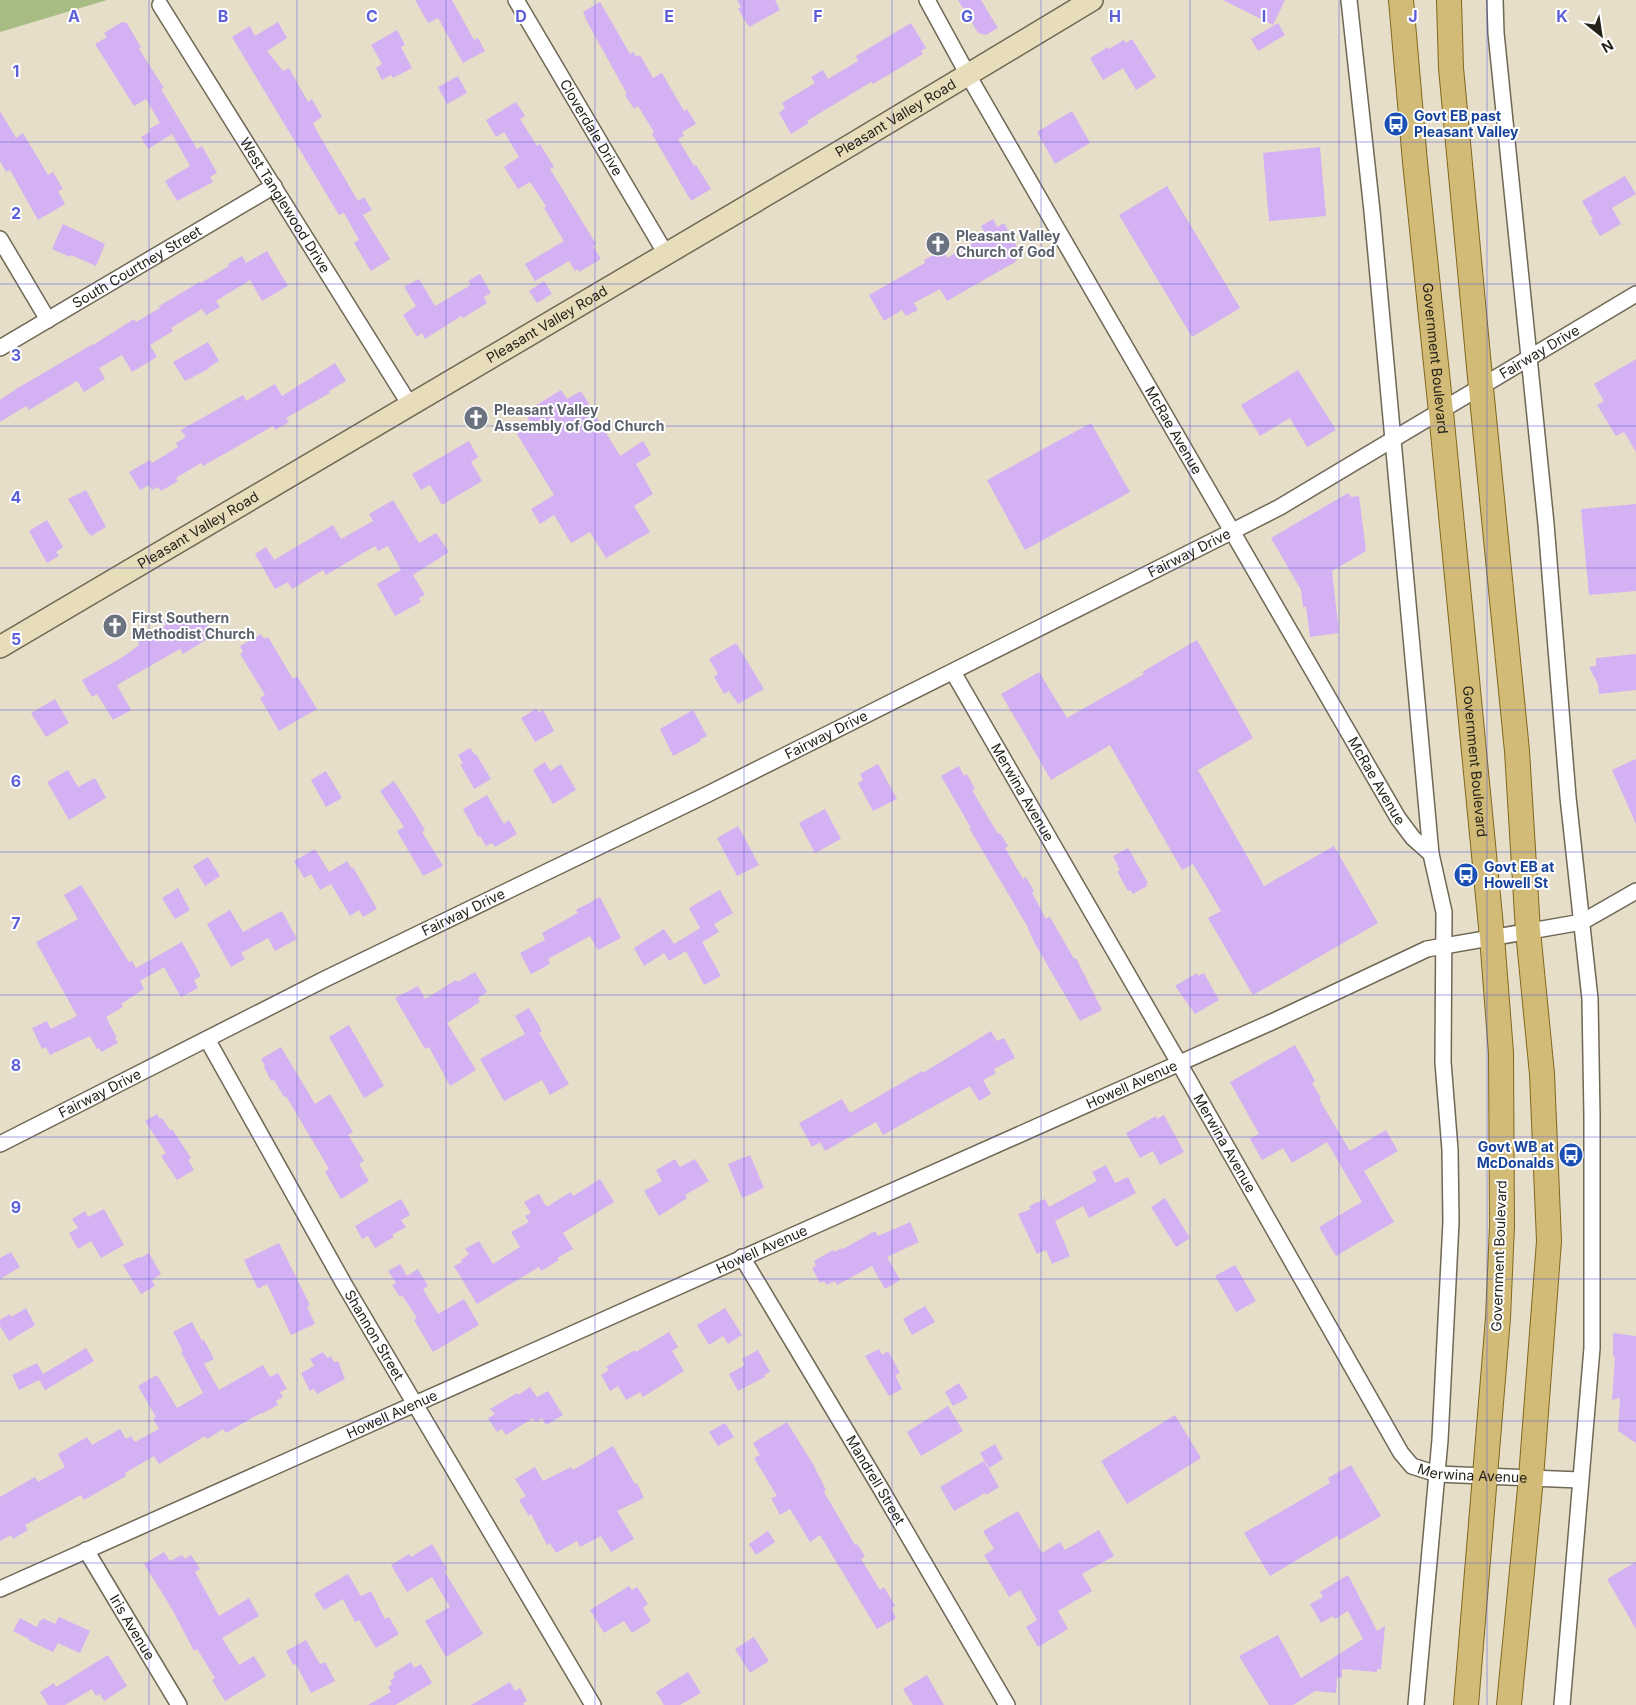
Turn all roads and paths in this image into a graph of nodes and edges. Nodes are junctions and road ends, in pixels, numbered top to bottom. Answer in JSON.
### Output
{"nodes":[{"id":1,"x":516,"y":0,"type":"edge"},
{"id":2,"x":927,"y":0,"type":"edge"},
{"id":3,"x":1092,"y":0,"type":"edge"},
{"id":4,"x":1349,"y":0,"type":"edge"},
{"id":5,"x":1401,"y":0,"type":"edge"},
{"id":6,"x":1448,"y":0,"type":"edge"},
{"id":7,"x":1496,"y":0,"type":"edge"},
{"id":8,"x":160,"y":5,"type":"dead end"},
{"id":9,"x":968,"y":75,"type":"junction"},
{"id":10,"x":274,"y":186,"type":"junction"},
{"id":11,"x":0,"y":239,"type":"edge"},
{"id":12,"x":666,"y":254,"type":"junction"},
{"id":13,"x":1636,"y":294,"type":"edge"},
{"id":14,"x":48,"y":320,"type":"junction"},
{"id":15,"x":0,"y":348,"type":"edge"},
{"id":16,"x":1528,"y":360,"type":"junction"},
{"id":17,"x":1481,"y":388,"type":"junction"},
{"id":18,"x":410,"y":405,"type":"junction"},
{"id":19,"x":1441,"y":412,"type":"junction"},
{"id":20,"x":1393,"y":440,"type":"junction"},
{"id":21,"x":1231,"y":532,"type":"junction"},
{"id":22,"x":0,"y":647,"type":"edge"},
{"id":23,"x":953,"y":672,"type":"junction"},
{"id":24,"x":1431,"y":854,"type":"junction"},
{"id":25,"x":1636,"y":891,"type":"edge"},
{"id":26,"x":1582,"y":922,"type":"junction"},
{"id":27,"x":1528,"y":931,"type":"junction"},
{"id":28,"x":1492,"y":937,"type":"junction"},
{"id":29,"x":1444,"y":946,"type":"junction"},
{"id":30,"x":207,"y":1039,"type":"junction"},
{"id":31,"x":1179,"y":1063,"type":"junction"},
{"id":32,"x":0,"y":1144,"type":"edge"},
{"id":33,"x":742,"y":1257,"type":"junction"},
{"id":34,"x":415,"y":1404,"type":"junction"},
{"id":35,"x":1437,"y":1474,"type":"junction"},
{"id":36,"x":1486,"y":1476,"type":"junction"},
{"id":37,"x":1531,"y":1478,"type":"junction"},
{"id":38,"x":1580,"y":1480,"type":"junction"},
{"id":39,"x":86,"y":1550,"type":"junction"},
{"id":40,"x":0,"y":1589,"type":"edge"},
{"id":41,"x":179,"y":1705,"type":"edge"},
{"id":42,"x":593,"y":1705,"type":"edge"},
{"id":43,"x":1006,"y":1705,"type":"edge"},
{"id":44,"x":1416,"y":1705,"type":"edge"},
{"id":45,"x":1466,"y":1705,"type":"edge"},
{"id":46,"x":1509,"y":1705,"type":"edge"},
{"id":47,"x":1562,"y":1705,"type":"edge"}],
"edges":[{"from":1,"to":12,"type":"street","name":"Cloverdale Drive"},
{"from":2,"to":9,"type":"street","name":"McRae Avenue"},
{"from":3,"to":9,"type":"street","name":"Pleasant Valley Road"},
{"from":4,"to":20,"type":"street"},
{"from":5,"to":19,"type":"main road","name":"Government Boulevard"},
{"from":6,"to":17,"type":"main road"},
{"from":7,"to":16,"type":"street"},
{"from":8,"to":10,"type":"street","name":"West Tanglewood Drive"},
{"from":9,"to":12,"type":"street","name":"Pleasant Valley Road"},
{"from":9,"to":21,"type":"street","name":"McRae Avenue"},
{"from":10,"to":14,"type":"street","name":"South Courtney Street"},
{"from":10,"to":18,"type":"street","name":"West Tanglewood Drive"},
{"from":11,"to":14,"type":"street"},
{"from":12,"to":18,"type":"street","name":"Pleasant Valley Road"},
{"from":13,"to":16,"type":"street","name":"Fairway Drive"},
{"from":14,"to":15,"type":"street","name":"South Courtney Street"},
{"from":16,"to":17,"type":"street","name":"Fairway Drive"},
{"from":16,"to":26,"type":"street"},
{"from":17,"to":19,"type":"street","name":"Fairway Drive"},
{"from":17,"to":27,"type":"main road"},
{"from":18,"to":22,"type":"street","name":"Pleasant Valley Road"},
{"from":19,"to":20,"type":"street","name":"Fairway Drive"},
{"from":19,"to":28,"type":"main road","name":"Government Boulevard"},
{"from":20,"to":21,"type":"street","name":"Fairway Drive"},
{"from":20,"to":24,"type":"street"},
{"from":21,"to":23,"type":"street","name":"Fairway Drive"},
{"from":21,"to":24,"type":"street","name":"McRae Avenue"},
{"from":23,"to":30,"type":"street","name":"Fairway Drive"},
{"from":23,"to":31,"type":"street","name":"Merwina Avenue"},
{"from":24,"to":29,"type":"street"},
{"from":25,"to":26,"type":"street"},
{"from":26,"to":27,"type":"street","name":"Howell Avenue"},
{"from":26,"to":38,"type":"street"},
{"from":27,"to":28,"type":"street","name":"Howell Avenue"},
{"from":27,"to":37,"type":"main road"},
{"from":28,"to":29,"type":"street","name":"Howell Avenue"},
{"from":28,"to":36,"type":"main road","name":"Government Boulevard"},
{"from":29,"to":31,"type":"street","name":"Howell Avenue"},
{"from":29,"to":35,"type":"street"},
{"from":30,"to":32,"type":"street","name":"Fairway Drive"},
{"from":30,"to":34,"type":"street","name":"Shannon Street"},
{"from":31,"to":33,"type":"street","name":"Howell Avenue"},
{"from":31,"to":35,"type":"street","name":"Merwina Avenue"},
{"from":33,"to":34,"type":"street","name":"Howell Avenue"},
{"from":33,"to":43,"type":"street","name":"Mandrell Street"},
{"from":34,"to":39,"type":"street","name":"Howell Avenue"},
{"from":34,"to":42,"type":"street","name":"Shannon Street"},
{"from":35,"to":36,"type":"street","name":"Merwina Avenue"},
{"from":35,"to":44,"type":"street"},
{"from":36,"to":37,"type":"street","name":"Merwina Avenue"},
{"from":36,"to":45,"type":"main road","name":"Government Boulevard"},
{"from":37,"to":38,"type":"street","name":"Merwina Avenue"},
{"from":37,"to":46,"type":"main road"},
{"from":38,"to":47,"type":"street"},
{"from":39,"to":40,"type":"street","name":"Howell Avenue"},
{"from":39,"to":41,"type":"street","name":"Iris Avenue"}]}
